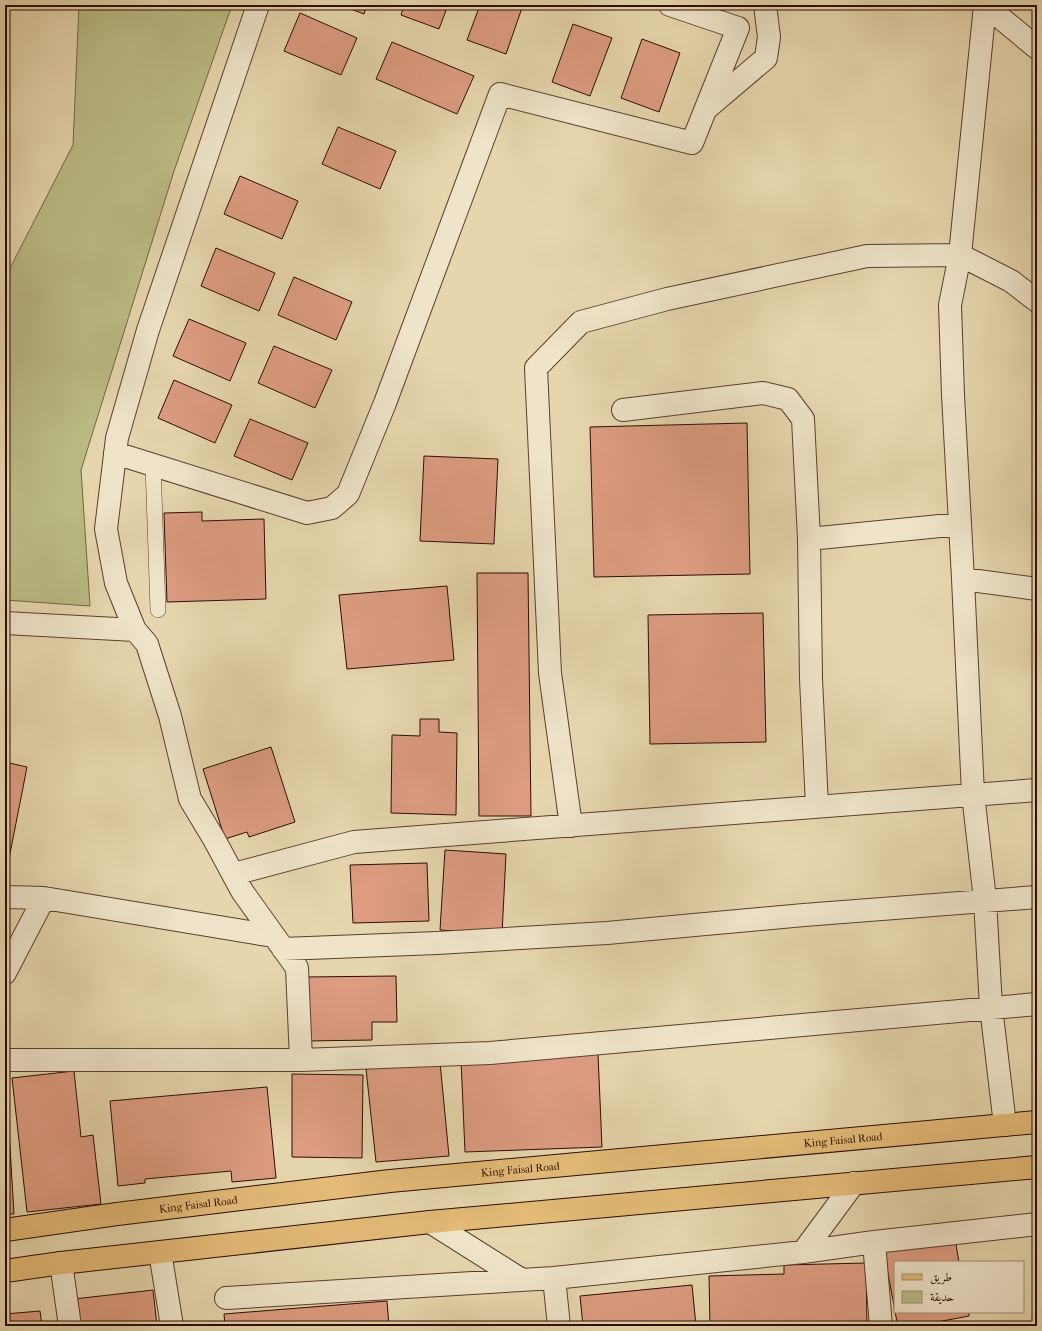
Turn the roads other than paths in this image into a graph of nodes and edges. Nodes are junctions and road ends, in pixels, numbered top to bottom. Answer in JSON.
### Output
{"nodes":[{"id":1,"x":258,"y":5,"type":"edge"},
{"id":2,"x":670,"y":5,"type":"edge"},
{"id":3,"x":765,"y":5,"type":"edge"},
{"id":4,"x":984,"y":5,"type":"edge"},
{"id":5,"x":1037,"y":48,"type":"edge"},
{"id":6,"x":705,"y":110,"type":"junction"},
{"id":7,"x":960,"y":255,"type":"junction"},
{"id":8,"x":1037,"y":301,"type":"edge"},
{"id":9,"x":623,"y":410,"type":"dead end"},
{"id":10,"x":116,"y":453,"type":"junction"},
{"id":11,"x":153,"y":464,"type":"junction"},
{"id":12,"x":960,"y":524,"type":"junction"},
{"id":13,"x":809,"y":539,"type":"junction"},
{"id":14,"x":963,"y":579,"type":"junction"},
{"id":15,"x":1037,"y":589,"type":"edge"},
{"id":16,"x":158,"y":610,"type":"dead end"},
{"id":17,"x":5,"y":623,"type":"edge"},
{"id":18,"x":134,"y":630,"type":"junction"},
{"id":19,"x":1037,"y":790,"type":"edge"},
{"id":20,"x":973,"y":794,"type":"junction"},
{"id":21,"x":817,"y":806,"type":"junction"},
{"id":22,"x":570,"y":826,"type":"junction"},
{"id":23,"x":234,"y":874,"type":"junction"},
{"id":24,"x":5,"y":897,"type":"edge"},
{"id":25,"x":1037,"y":897,"type":"edge"},
{"id":26,"x":44,"y":898,"type":"junction"},
{"id":27,"x":984,"y":900,"type":"junction"},
{"id":28,"x":278,"y":943,"type":"junction"},
{"id":29,"x":5,"y":972,"type":"edge"},
{"id":30,"x":1037,"y":1004,"type":"edge"},
{"id":31,"x":991,"y":1007,"type":"junction"},
{"id":32,"x":5,"y":1060,"type":"edge"},
{"id":33,"x":301,"y":1060,"type":"junction"},
{"id":34,"x":1037,"y":1122,"type":"edge"},
{"id":35,"x":1005,"y":1125,"type":"junction"},
{"id":36,"x":1037,"y":1167,"type":"edge"},
{"id":37,"x":854,"y":1183,"type":"junction"},
{"id":38,"x":430,"y":1222,"type":"junction"},
{"id":39,"x":1036,"y":1229,"type":"edge"},
{"id":40,"x":5,"y":1230,"type":"edge"},
{"id":41,"x":874,"y":1242,"type":"junction"},
{"id":42,"x":160,"y":1252,"type":"junction"},
{"id":43,"x":803,"y":1252,"type":"junction"},
{"id":44,"x":61,"y":1263,"type":"junction"},
{"id":45,"x":5,"y":1271,"type":"edge"},
{"id":46,"x":554,"y":1278,"type":"junction"},
{"id":47,"x":522,"y":1280,"type":"junction"},
{"id":48,"x":226,"y":1298,"type":"dead end"},
{"id":49,"x":70,"y":1326,"type":"edge"},
{"id":50,"x":172,"y":1326,"type":"edge"},
{"id":51,"x":559,"y":1326,"type":"edge"},
{"id":52,"x":881,"y":1326,"type":"edge"}],
"edges":[{"from":1,"to":10,"type":"street"},
{"from":2,"to":6,"type":"street"},
{"from":3,"to":6,"type":"street"},
{"from":4,"to":5,"type":"street"},
{"from":4,"to":7,"type":"street"},
{"from":6,"to":11,"type":"street"},
{"from":7,"to":8,"type":"street"},
{"from":7,"to":12,"type":"street"},
{"from":7,"to":22,"type":"street"},
{"from":9,"to":13,"type":"street"},
{"from":10,"to":11,"type":"street"},
{"from":10,"to":18,"type":"street"},
{"from":11,"to":16,"type":"lane"},
{"from":12,"to":13,"type":"street"},
{"from":12,"to":14,"type":"street"},
{"from":13,"to":21,"type":"street"},
{"from":14,"to":15,"type":"street"},
{"from":14,"to":20,"type":"street"},
{"from":17,"to":18,"type":"street"},
{"from":18,"to":23,"type":"street"},
{"from":19,"to":20,"type":"street"},
{"from":20,"to":21,"type":"street"},
{"from":20,"to":27,"type":"street"},
{"from":21,"to":22,"type":"street"},
{"from":22,"to":23,"type":"street"},
{"from":23,"to":28,"type":"street"},
{"from":24,"to":26,"type":"street"},
{"from":25,"to":27,"type":"street"},
{"from":26,"to":28,"type":"street"},
{"from":26,"to":29,"type":"street"},
{"from":27,"to":28,"type":"street"},
{"from":27,"to":31,"type":"street"},
{"from":28,"to":33,"type":"street"},
{"from":30,"to":31,"type":"street"},
{"from":31,"to":33,"type":"street"},
{"from":31,"to":35,"type":"street"},
{"from":32,"to":33,"type":"street"},
{"from":34,"to":35,"type":"main road","name":"King Faisal Road"},
{"from":35,"to":40,"type":"main road","name":"King Faisal Road"},
{"from":36,"to":37,"type":"main road"},
{"from":37,"to":38,"type":"main road"},
{"from":37,"to":43,"type":"street"},
{"from":38,"to":42,"type":"main road"},
{"from":38,"to":47,"type":"street"},
{"from":39,"to":41,"type":"street"},
{"from":41,"to":43,"type":"street"},
{"from":41,"to":52,"type":"street"},
{"from":42,"to":44,"type":"main road"},
{"from":42,"to":50,"type":"street"},
{"from":43,"to":46,"type":"street"},
{"from":44,"to":45,"type":"main road"},
{"from":44,"to":49,"type":"street"},
{"from":46,"to":47,"type":"street"},
{"from":46,"to":51,"type":"street"},
{"from":47,"to":48,"type":"street"}]}
